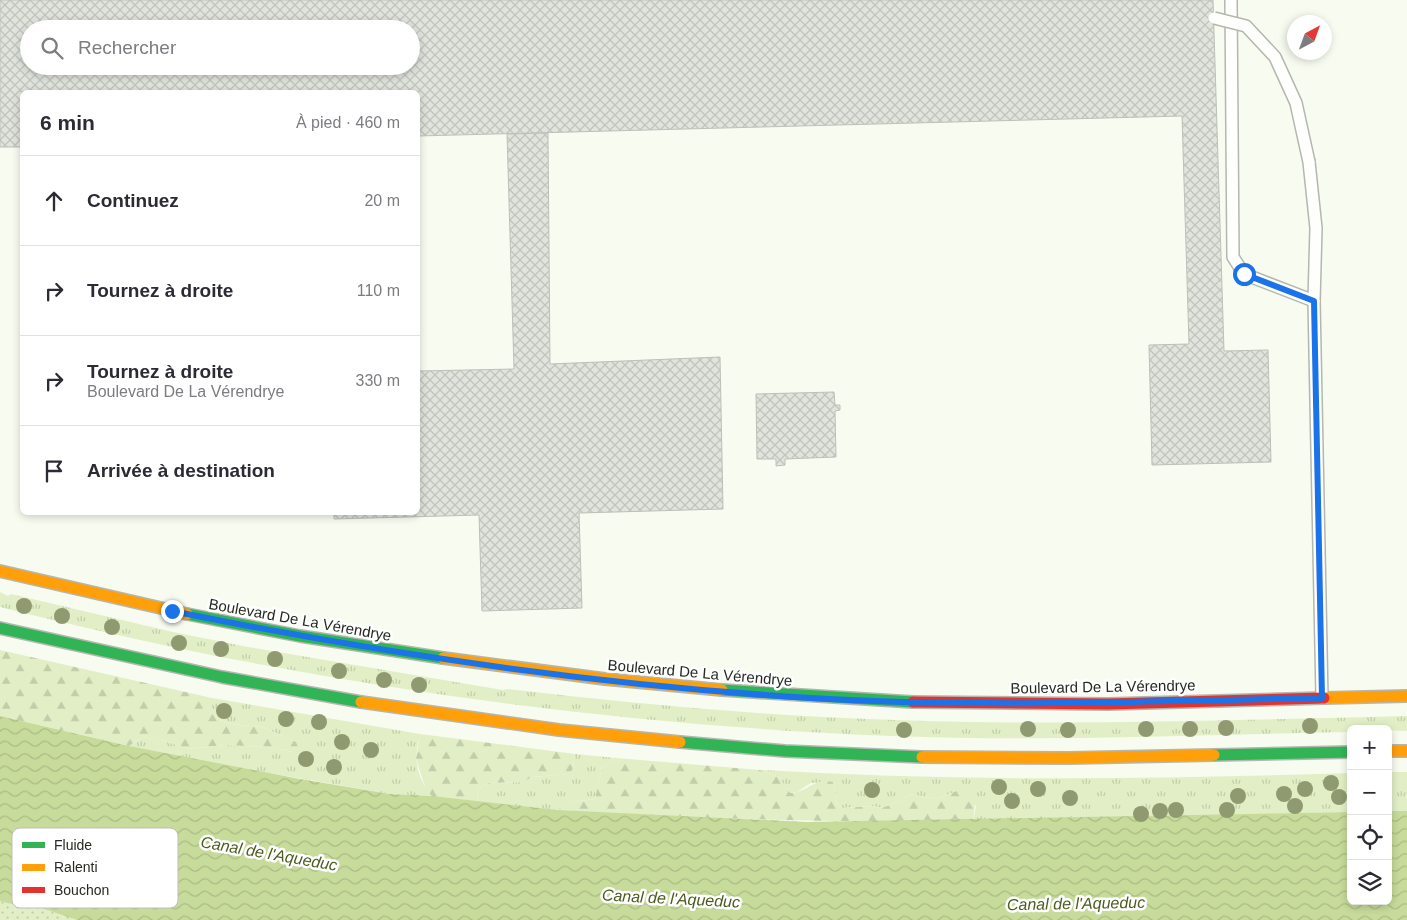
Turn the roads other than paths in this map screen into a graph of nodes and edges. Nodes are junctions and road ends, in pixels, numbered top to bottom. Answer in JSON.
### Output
{"nodes":[{"id":1,"x":1231,"y":0,"type":"edge"},
{"id":2,"x":1214,"y":18,"type":"dead end"},
{"id":3,"x":1314,"y":301,"type":"junction"},
{"id":4,"x":0,"y":571,"type":"edge"},
{"id":5,"x":0,"y":628,"type":"edge"},
{"id":6,"x":1407,"y":696,"type":"edge"},
{"id":7,"x":1322,"y":698,"type":"junction"},
{"id":8,"x":1407,"y":751,"type":"edge"},
{"id":9,"x":1347,"y":752,"type":"edge"},
{"id":10,"x":1392,"y":752,"type":"edge"}],
"edges":[{"from":1,"to":3,"type":"lane"},
{"from":2,"to":3,"type":"lane","bridge":true},
{"from":3,"to":7,"type":"lane"},
{"from":4,"to":7,"type":"main road","name":"Boulevard De La Vérendrye"},
{"from":5,"to":9,"type":"main road"},
{"from":6,"to":7,"type":"main road","name":"Boulevard De La Vérendrye"},
{"from":8,"to":10,"type":"main road"}]}
